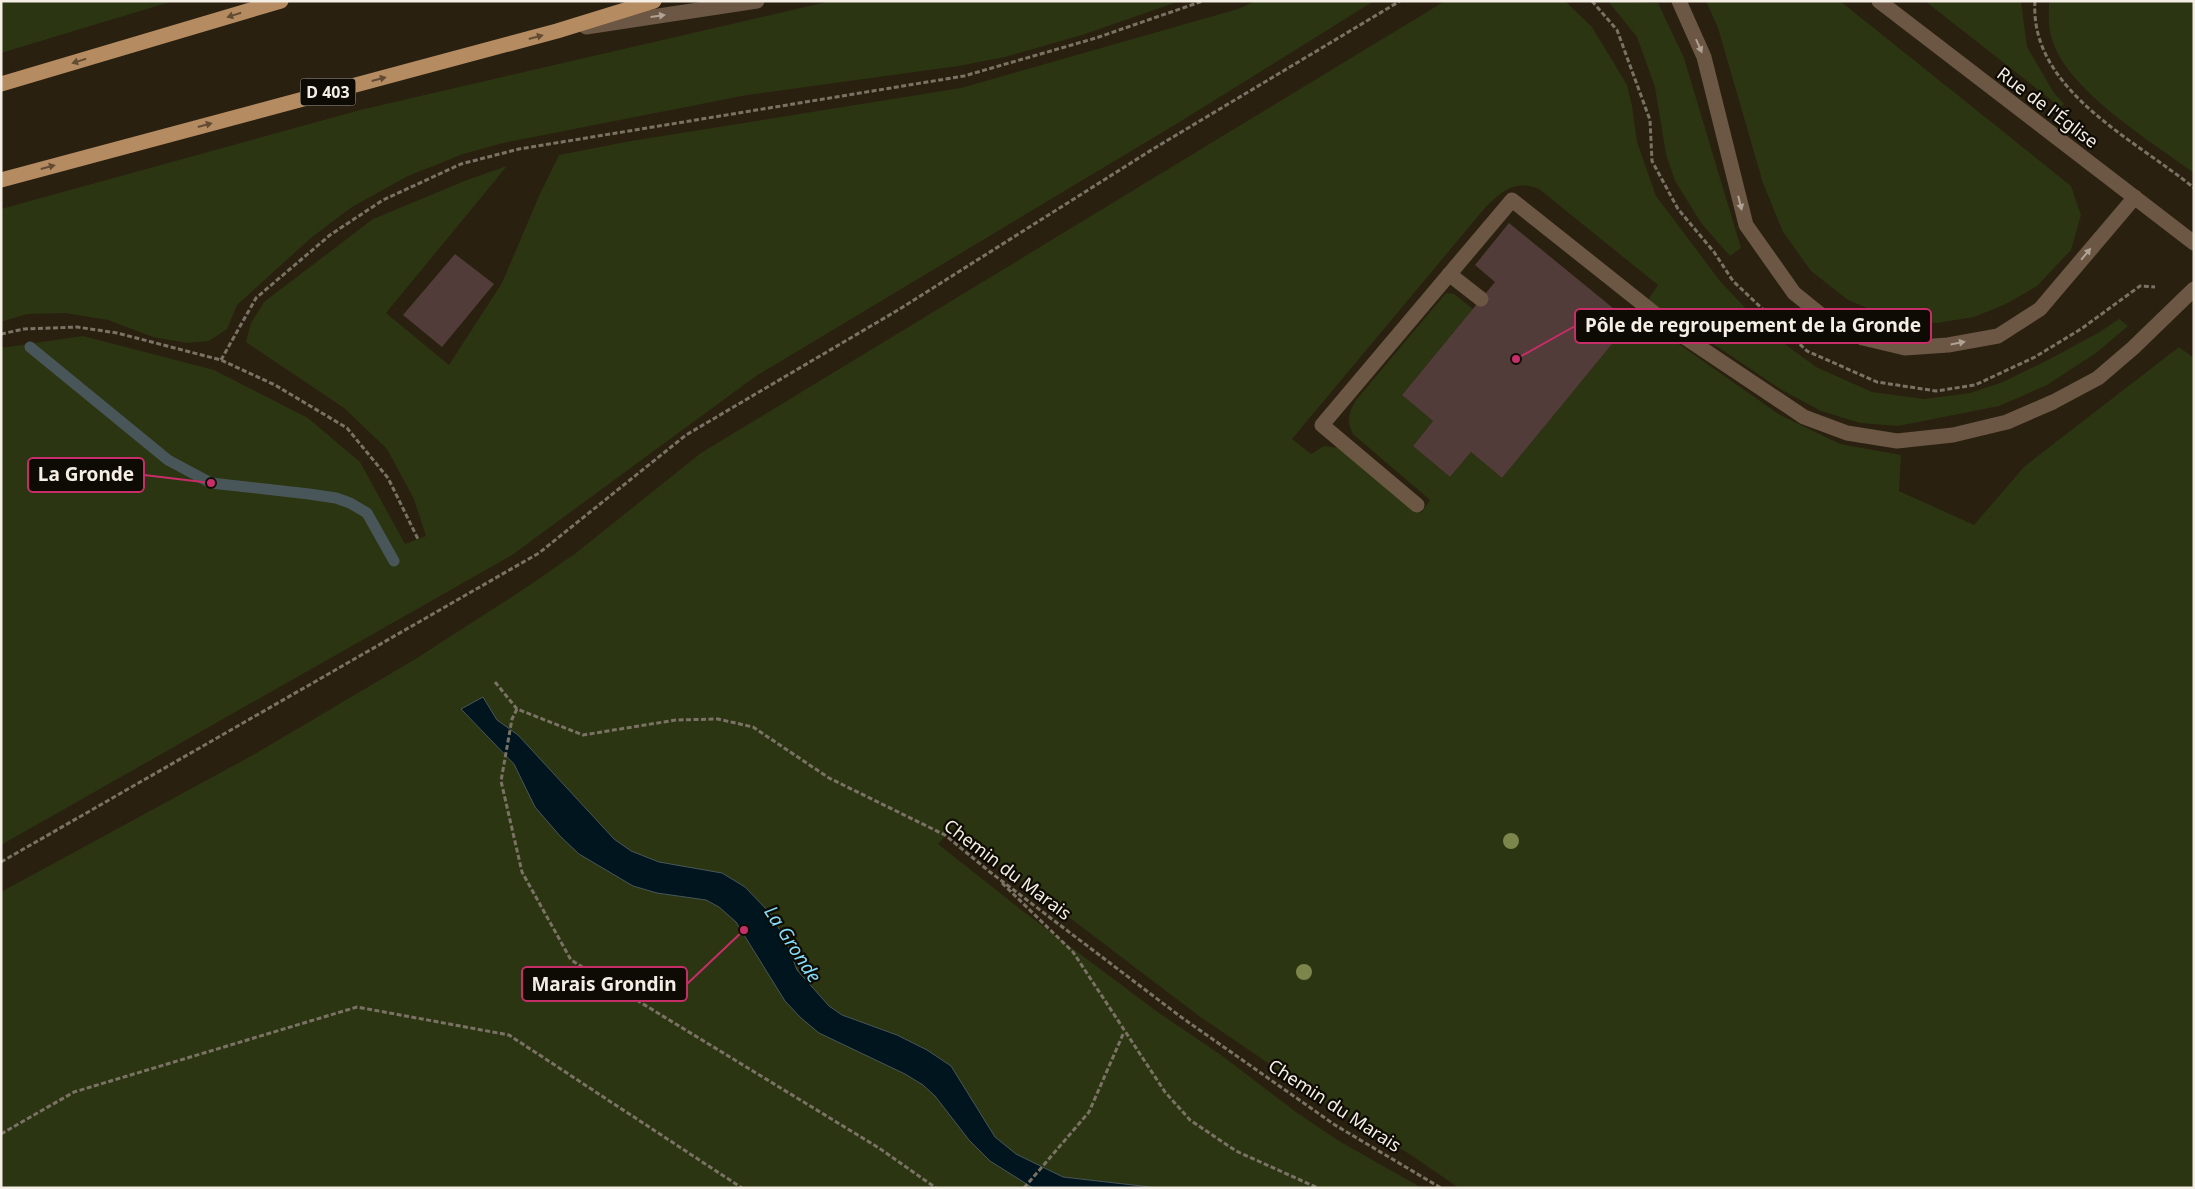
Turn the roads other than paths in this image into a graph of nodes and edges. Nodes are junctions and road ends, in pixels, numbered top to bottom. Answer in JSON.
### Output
{"nodes":[{"id":1,"x":281,"y":1,"type":"edge"},
{"id":2,"x":654,"y":1,"type":"edge"},
{"id":3,"x":757,"y":1,"type":"edge"},
{"id":4,"x":1679,"y":1,"type":"edge"},
{"id":5,"x":1879,"y":1,"type":"edge"},
{"id":6,"x":557,"y":31,"type":"junction"},
{"id":7,"x":1,"y":84,"type":"edge"},
{"id":8,"x":1,"y":180,"type":"edge"},
{"id":9,"x":2135,"y":198,"type":"junction"},
{"id":10,"x":2194,"y":243,"type":"edge"},
{"id":11,"x":1449,"y":274,"type":"junction"},
{"id":12,"x":2194,"y":289,"type":"edge"},
{"id":13,"x":1481,"y":299,"type":"dead end"},
{"id":14,"x":1417,"y":505,"type":"dead end"}],
"edges":[{"from":1,"to":7,"type":"main road","one_way":true},
{"from":2,"to":6,"type":"main road","number":"D 403"},
{"from":6,"to":3,"type":"street","one_way":true},
{"from":4,"to":9,"type":"street","one_way":true},
{"from":5,"to":9,"type":"street","name":"Rue de l'Église"},
{"from":8,"to":6,"type":"main road","number":"D 403","one_way":true},
{"from":9,"to":10,"type":"street","name":"Rue de l'Église"},
{"from":11,"to":12,"type":"street"},
{"from":11,"to":13,"type":"street"},
{"from":11,"to":14,"type":"street"}]}
